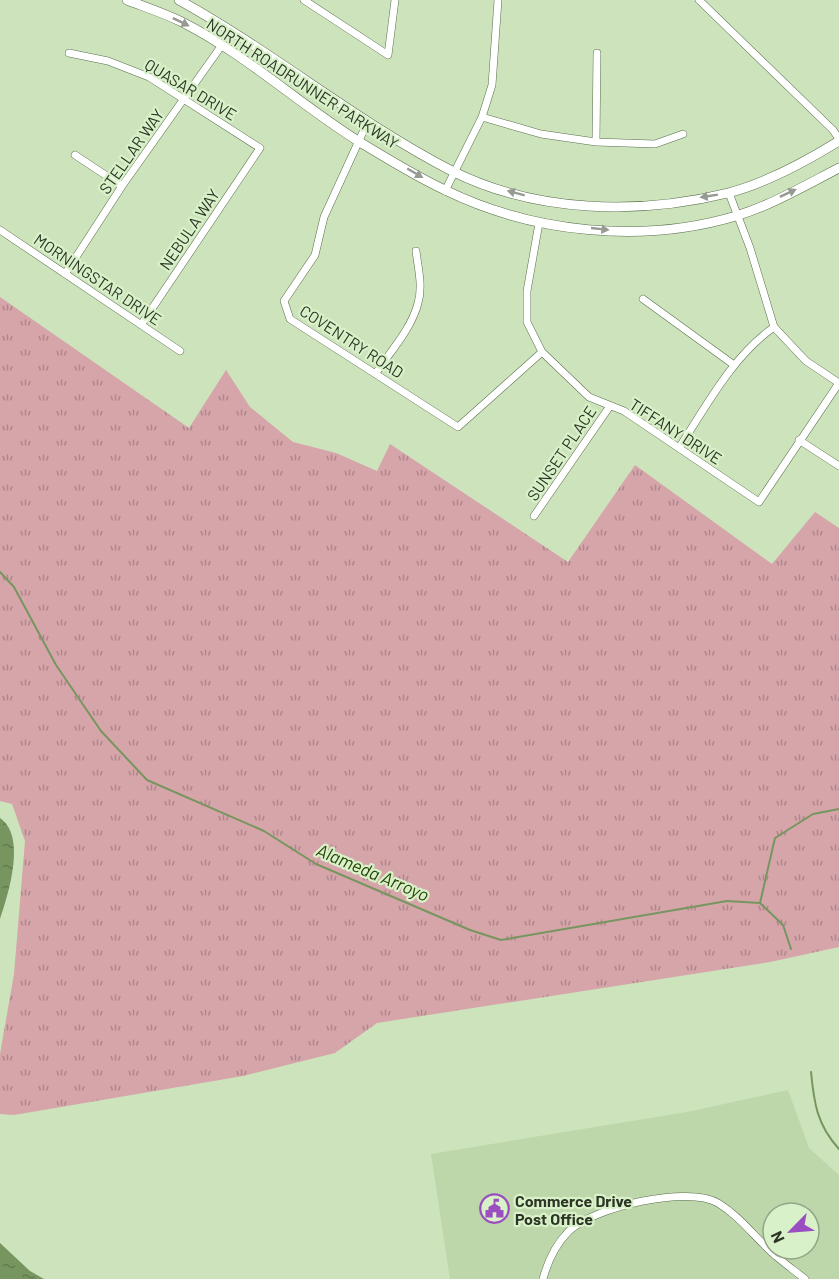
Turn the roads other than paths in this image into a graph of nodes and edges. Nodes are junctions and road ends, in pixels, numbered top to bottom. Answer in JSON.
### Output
{"nodes":[{"id":1,"x":127,"y":0,"type":"edge"},
{"id":2,"x":179,"y":0,"type":"edge"},
{"id":3,"x":304,"y":0,"type":"edge"},
{"id":4,"x":395,"y":0,"type":"edge"},
{"id":5,"x":498,"y":0,"type":"edge"},
{"id":6,"x":699,"y":0,"type":"edge"},
{"id":7,"x":222,"y":45,"type":"junction"},
{"id":8,"x":69,"y":53,"type":"dead end"},
{"id":9,"x":597,"y":53,"type":"dead end"},
{"id":10,"x":184,"y":98,"type":"junction"},
{"id":11,"x":482,"y":117,"type":"junction"},
{"id":12,"x":368,"y":120,"type":"junction"},
{"id":13,"x":683,"y":134,"type":"dead end"},
{"id":14,"x":357,"y":140,"type":"junction"},
{"id":15,"x":839,"y":140,"type":"edge"},
{"id":16,"x":596,"y":142,"type":"junction"},
{"id":17,"x":260,"y":148,"type":"joint"},
{"id":18,"x":75,"y":155,"type":"dead end"},
{"id":19,"x":839,"y":168,"type":"edge"},
{"id":20,"x":455,"y":172,"type":"junction"},
{"id":21,"x":122,"y":186,"type":"junction"},
{"id":22,"x":445,"y":190,"type":"junction"},
{"id":23,"x":729,"y":193,"type":"junction"},
{"id":24,"x":737,"y":215,"type":"junction"},
{"id":25,"x":539,"y":223,"type":"junction"},
{"id":26,"x":0,"y":230,"type":"edge"},
{"id":27,"x":416,"y":251,"type":"dead end"},
{"id":28,"x":65,"y":274,"type":"junction"},
{"id":29,"x":643,"y":299,"type":"dead end"},
{"id":30,"x":141,"y":325,"type":"junction"},
{"id":31,"x":774,"y":327,"type":"junction"},
{"id":32,"x":180,"y":351,"type":"dead end"},
{"id":33,"x":542,"y":352,"type":"junction"},
{"id":34,"x":734,"y":365,"type":"junction"},
{"id":35,"x":376,"y":373,"type":"junction"},
{"id":36,"x":839,"y":383,"type":"edge"},
{"id":37,"x":610,"y":406,"type":"junction"},
{"id":38,"x":799,"y":440,"type":"junction"},
{"id":39,"x":679,"y":448,"type":"junction"},
{"id":40,"x":839,"y":466,"type":"edge"},
{"id":41,"x":534,"y":516,"type":"dead end"},
{"id":42,"x":543,"y":1279,"type":"edge"},
{"id":43,"x":805,"y":1279,"type":"edge"}],
"edges":[{"from":1,"to":7,"type":"main road","name":"NORTH ROADRUNNER PARKWAY","one_way":true},
{"from":2,"to":12,"type":"main road","name":"NORTH ROADRUNNER PARKWAY"},
{"from":3,"to":4,"type":"street"},
{"from":5,"to":11,"type":"street"},
{"from":6,"to":15,"type":"street"},
{"from":7,"to":10,"type":"street","name":"STELLAR WAY"},
{"from":7,"to":14,"type":"main road","name":"NORTH ROADRUNNER PARKWAY"},
{"from":8,"to":10,"type":"street","name":"QUASAR DRIVE"},
{"from":9,"to":16,"type":"street"},
{"from":10,"to":17,"type":"street","name":"QUASAR DRIVE"},
{"from":10,"to":21,"type":"street","name":"STELLAR WAY"},
{"from":11,"to":16,"type":"street"},
{"from":11,"to":20,"type":"street"},
{"from":12,"to":14,"type":"street","name":"COVENTRY ROAD"},
{"from":12,"to":20,"type":"main road","name":"NORTH ROADRUNNER PARKWAY"},
{"from":13,"to":16,"type":"street"},
{"from":14,"to":22,"type":"main road","name":"NORTH ROADRUNNER PARKWAY","one_way":true},
{"from":14,"to":35,"type":"street","name":"COVENTRY ROAD"},
{"from":15,"to":23,"type":"main road","name":"NORTH ROADRUNNER PARKWAY"},
{"from":17,"to":30,"type":"street","name":"NEBULA WAY"},
{"from":18,"to":21,"type":"street"},
{"from":24,"to":19,"type":"main road","name":"NORTH ROADRUNNER PARKWAY","one_way":true},
{"from":20,"to":22,"type":"street"},
{"from":23,"to":20,"type":"main road","name":"NORTH ROADRUNNER PARKWAY","one_way":true},
{"from":21,"to":28,"type":"street","name":"STELLAR WAY"},
{"from":22,"to":25,"type":"main road","name":"NORTH ROADRUNNER PARKWAY"},
{"from":23,"to":24,"type":"street"},
{"from":25,"to":24,"type":"main road","name":"NORTH ROADRUNNER PARKWAY","one_way":true},
{"from":24,"to":31,"type":"street"},
{"from":25,"to":33,"type":"street","name":"TIFFANY DRIVE"},
{"from":26,"to":28,"type":"street","name":"MORNINGSTAR DRIVE"},
{"from":27,"to":35,"type":"street"},
{"from":28,"to":30,"type":"street","name":"MORNINGSTAR DRIVE"},
{"from":29,"to":34,"type":"street"},
{"from":30,"to":32,"type":"street","name":"MORNINGSTAR DRIVE"},
{"from":31,"to":34,"type":"street"},
{"from":31,"to":36,"type":"street"},
{"from":33,"to":35,"type":"street","name":"COVENTRY ROAD"},
{"from":33,"to":37,"type":"street","name":"TIFFANY DRIVE"},
{"from":34,"to":39,"type":"street"},
{"from":36,"to":38,"type":"street"},
{"from":37,"to":39,"type":"street","name":"TIFFANY DRIVE"},
{"from":37,"to":41,"type":"street","name":"SUNSET PLACE"},
{"from":38,"to":39,"type":"street","name":"TIFFANY DRIVE"},
{"from":38,"to":40,"type":"street"},
{"from":42,"to":43,"type":"street"}]}
